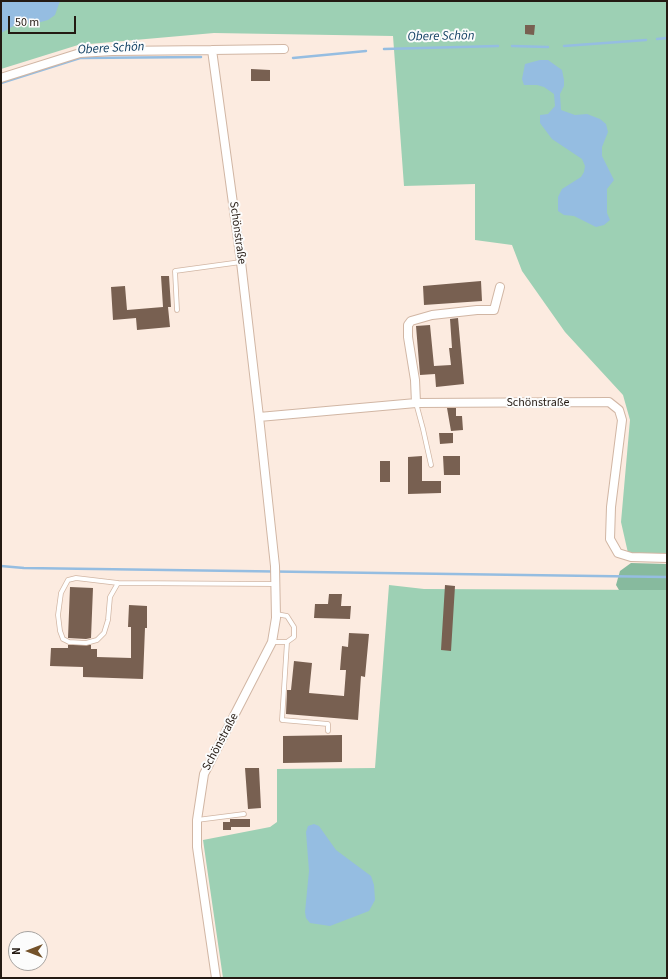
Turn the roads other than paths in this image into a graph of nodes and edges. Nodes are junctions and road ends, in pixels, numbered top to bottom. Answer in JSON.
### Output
{"nodes":[{"id":1,"x":284,"y":49,"type":"dead end"},
{"id":2,"x":212,"y":50,"type":"junction"},
{"id":3,"x":1,"y":78,"type":"edge"},
{"id":4,"x":241,"y":262,"type":"junction"},
{"id":5,"x":500,"y":287,"type":"dead end"},
{"id":6,"x":177,"y":310,"type":"dead end"},
{"id":7,"x":416,"y":403,"type":"junction"},
{"id":8,"x":259,"y":417,"type":"junction"},
{"id":9,"x":431,"y":466,"type":"dead end"},
{"id":10,"x":667,"y":558,"type":"edge"},
{"id":11,"x":275,"y":580,"type":"junction"},
{"id":12,"x":118,"y":583,"type":"junction"},
{"id":13,"x":276,"y":614,"type":"junction"},
{"id":14,"x":272,"y":642,"type":"junction"},
{"id":15,"x":287,"y":642,"type":"junction"},
{"id":16,"x":328,"y":732,"type":"dead end"},
{"id":17,"x":244,"y":814,"type":"dead end"},
{"id":18,"x":197,"y":820,"type":"junction"},
{"id":19,"x":216,"y":978,"type":"edge"}],
"edges":[{"from":1,"to":2,"type":"street"},
{"from":2,"to":3,"type":"street"},
{"from":2,"to":4,"type":"street","name":"Schönstraße"},
{"from":4,"to":6,"type":"lane"},
{"from":4,"to":8,"type":"street","name":"Schönstraße"},
{"from":5,"to":7,"type":"street"},
{"from":7,"to":8,"type":"street","name":"Schönstraße"},
{"from":7,"to":9,"type":"lane"},
{"from":7,"to":10,"type":"street","name":"Schönstraße"},
{"from":8,"to":11,"type":"street","name":"Schönstraße"},
{"from":11,"to":12,"type":"lane"},
{"from":11,"to":13,"type":"street","name":"Schönstraße"},
{"from":12,"to":12,"type":"lane"},
{"from":13,"to":14,"type":"street","name":"Schönstraße"},
{"from":13,"to":15,"type":"lane"},
{"from":14,"to":15,"type":"lane"},
{"from":14,"to":18,"type":"street","name":"Schönstraße"},
{"from":15,"to":16,"type":"lane"},
{"from":17,"to":18,"type":"lane"},
{"from":18,"to":19,"type":"street","name":"Schönstraße"}]}
